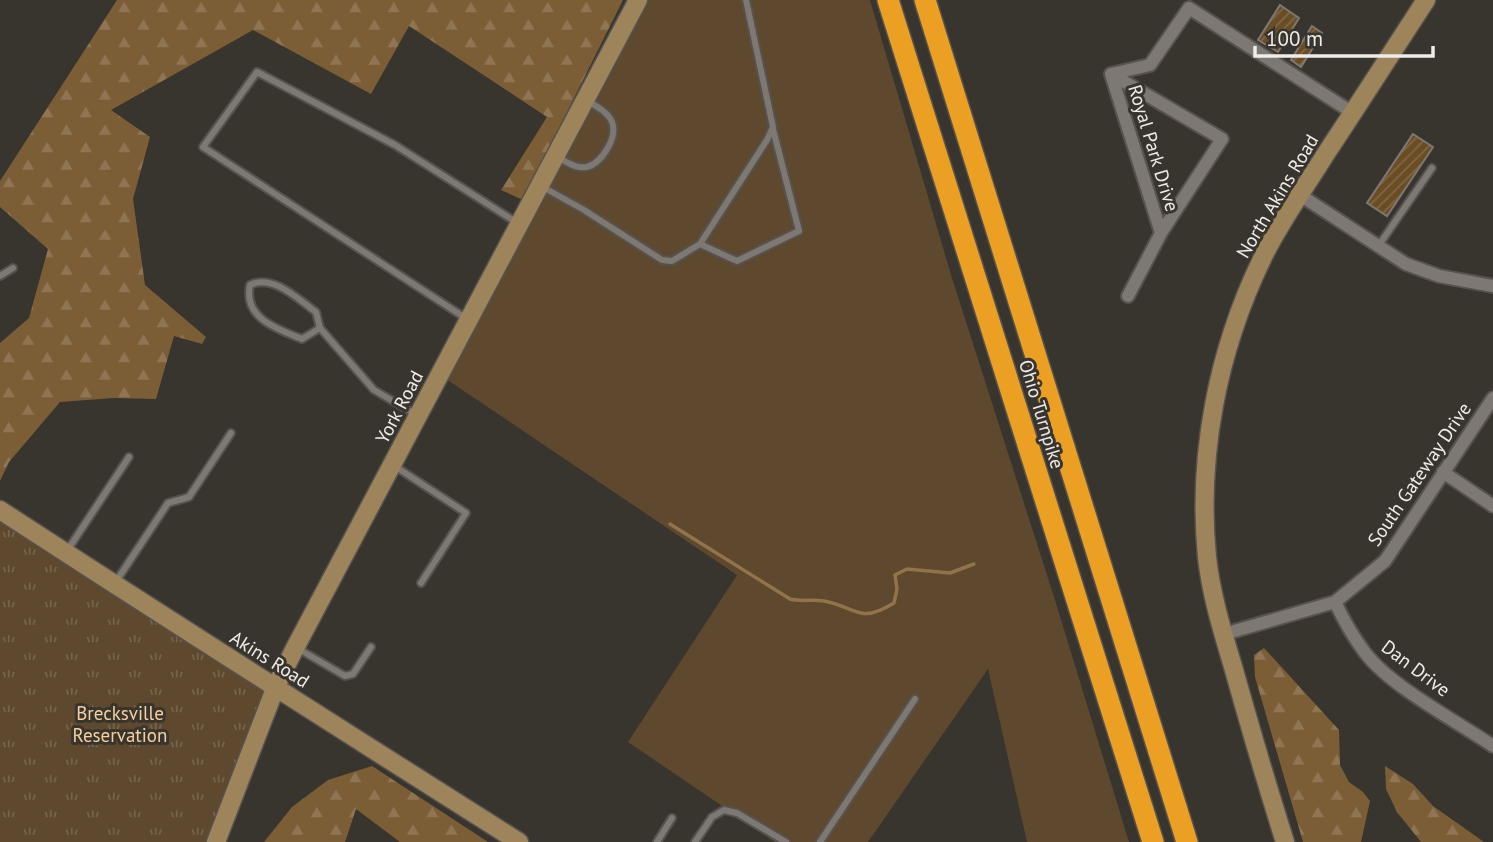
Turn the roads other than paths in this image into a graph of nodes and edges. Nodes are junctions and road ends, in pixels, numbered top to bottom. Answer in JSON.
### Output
{"nodes":[{"id":1,"x":638,"y":0,"type":"edge"},
{"id":2,"x":746,"y":0,"type":"edge"},
{"id":3,"x":888,"y":0,"type":"edge"},
{"id":4,"x":925,"y":0,"type":"edge"},
{"id":5,"x":1426,"y":0,"type":"edge"},
{"id":6,"x":1111,"y":74,"type":"junction"},
{"id":7,"x":585,"y":99,"type":"junction"},
{"id":8,"x":1353,"y":113,"type":"junction"},
{"id":9,"x":773,"y":127,"type":"junction"},
{"id":10,"x":555,"y":156,"type":"junction"},
{"id":11,"x":1432,"y":167,"type":"dead end"},
{"id":12,"x":540,"y":185,"type":"junction"},
{"id":13,"x":1300,"y":195,"type":"junction"},
{"id":14,"x":519,"y":224,"type":"junction"},
{"id":15,"x":1161,"y":233,"type":"junction"},
{"id":16,"x":700,"y":244,"type":"junction"},
{"id":17,"x":1379,"y":244,"type":"junction"},
{"id":18,"x":13,"y":268,"type":"dead end"},
{"id":19,"x":0,"y":276,"type":"edge"},
{"id":20,"x":1493,"y":286,"type":"edge"},
{"id":21,"x":1128,"y":296,"type":"dead end"},
{"id":22,"x":468,"y":320,"type":"junction"},
{"id":23,"x":320,"y":328,"type":"junction"},
{"id":24,"x":1493,"y":398,"type":"edge"},
{"id":25,"x":418,"y":415,"type":"junction"},
{"id":26,"x":231,"y":433,"type":"dead end"},
{"id":27,"x":129,"y":457,"type":"dead end"},
{"id":28,"x":392,"y":464,"type":"junction"},
{"id":29,"x":1443,"y":472,"type":"junction"},
{"id":30,"x":1493,"y":506,"type":"edge"},
{"id":31,"x":0,"y":510,"type":"edge"},
{"id":32,"x":65,"y":553,"type":"junction"},
{"id":33,"x":421,"y":583,"type":"dead end"},
{"id":34,"x":114,"y":584,"type":"junction"},
{"id":35,"x":1335,"y":602,"type":"junction"},
{"id":36,"x":1224,"y":634,"type":"junction"},
{"id":37,"x":371,"y":647,"type":"dead end"},
{"id":38,"x":295,"y":648,"type":"junction"},
{"id":39,"x":276,"y":686,"type":"junction"},
{"id":40,"x":915,"y":699,"type":"dead end"},
{"id":41,"x":1493,"y":746,"type":"edge"},
{"id":42,"x":672,"y":818,"type":"dead end"},
{"id":43,"x":216,"y":842,"type":"edge"},
{"id":44,"x":519,"y":842,"type":"edge"},
{"id":45,"x":657,"y":842,"type":"edge"},
{"id":46,"x":695,"y":842,"type":"edge"},
{"id":47,"x":786,"y":842,"type":"edge"},
{"id":48,"x":820,"y":842,"type":"edge"},
{"id":49,"x":1153,"y":842,"type":"edge"},
{"id":50,"x":1187,"y":842,"type":"edge"},
{"id":51,"x":1285,"y":842,"type":"edge"}],
"edges":[{"from":1,"to":7,"type":"street","name":"York Road"},
{"from":2,"to":9,"type":"lane"},
{"from":3,"to":49,"type":"highway","name":"Ohio Turnpike"},
{"from":4,"to":50,"type":"highway","name":"Ohio Turnpike"},
{"from":5,"to":8,"type":"street","name":"North Akins Road"},
{"from":6,"to":8,"type":"street","name":"Royal Park Drive"},
{"from":6,"to":15,"type":"street","name":"Royal Park Drive"},
{"from":6,"to":15,"type":"street","name":"Royal Park Drive"},
{"from":7,"to":10,"type":"street","name":"York Road"},
{"from":7,"to":10,"type":"lane"},
{"from":8,"to":13,"type":"street","name":"North Akins Road"},
{"from":9,"to":16,"type":"lane"},
{"from":9,"to":16,"type":"lane"},
{"from":10,"to":12,"type":"street","name":"York Road"},
{"from":11,"to":17,"type":"lane"},
{"from":12,"to":14,"type":"street","name":"York Road"},
{"from":12,"to":16,"type":"lane"},
{"from":13,"to":17,"type":"street"},
{"from":13,"to":36,"type":"street","name":"North Akins Road"},
{"from":14,"to":22,"type":"street","name":"York Road"},
{"from":14,"to":22,"type":"lane"},
{"from":15,"to":21,"type":"street","name":"Royal Park Drive"},
{"from":17,"to":20,"type":"street"},
{"from":18,"to":19,"type":"lane"},
{"from":22,"to":25,"type":"street","name":"York Road"},
{"from":23,"to":23,"type":"lane"},
{"from":23,"to":25,"type":"lane"},
{"from":24,"to":29,"type":"street","name":"South Gateway Drive"},
{"from":25,"to":28,"type":"street","name":"York Road"},
{"from":26,"to":34,"type":"lane"},
{"from":27,"to":32,"type":"lane"},
{"from":28,"to":33,"type":"lane"},
{"from":28,"to":38,"type":"street","name":"York Road"},
{"from":29,"to":30,"type":"street"},
{"from":29,"to":35,"type":"street","name":"South Gateway Drive"},
{"from":31,"to":32,"type":"street","name":"Akins Road"},
{"from":32,"to":34,"type":"street","name":"Akins Road"},
{"from":34,"to":39,"type":"street","name":"Akins Road"},
{"from":35,"to":36,"type":"street","name":"South Gateway Drive"},
{"from":35,"to":41,"type":"street","name":"Dan Drive"},
{"from":36,"to":51,"type":"street","name":"North Akins Road"},
{"from":37,"to":38,"type":"lane"},
{"from":38,"to":39,"type":"street","name":"York Road"},
{"from":39,"to":43,"type":"street","name":"York Road"},
{"from":39,"to":44,"type":"street","name":"Akins Road"},
{"from":40,"to":48,"type":"lane"},
{"from":42,"to":45,"type":"lane"},
{"from":46,"to":47,"type":"lane"}]}
